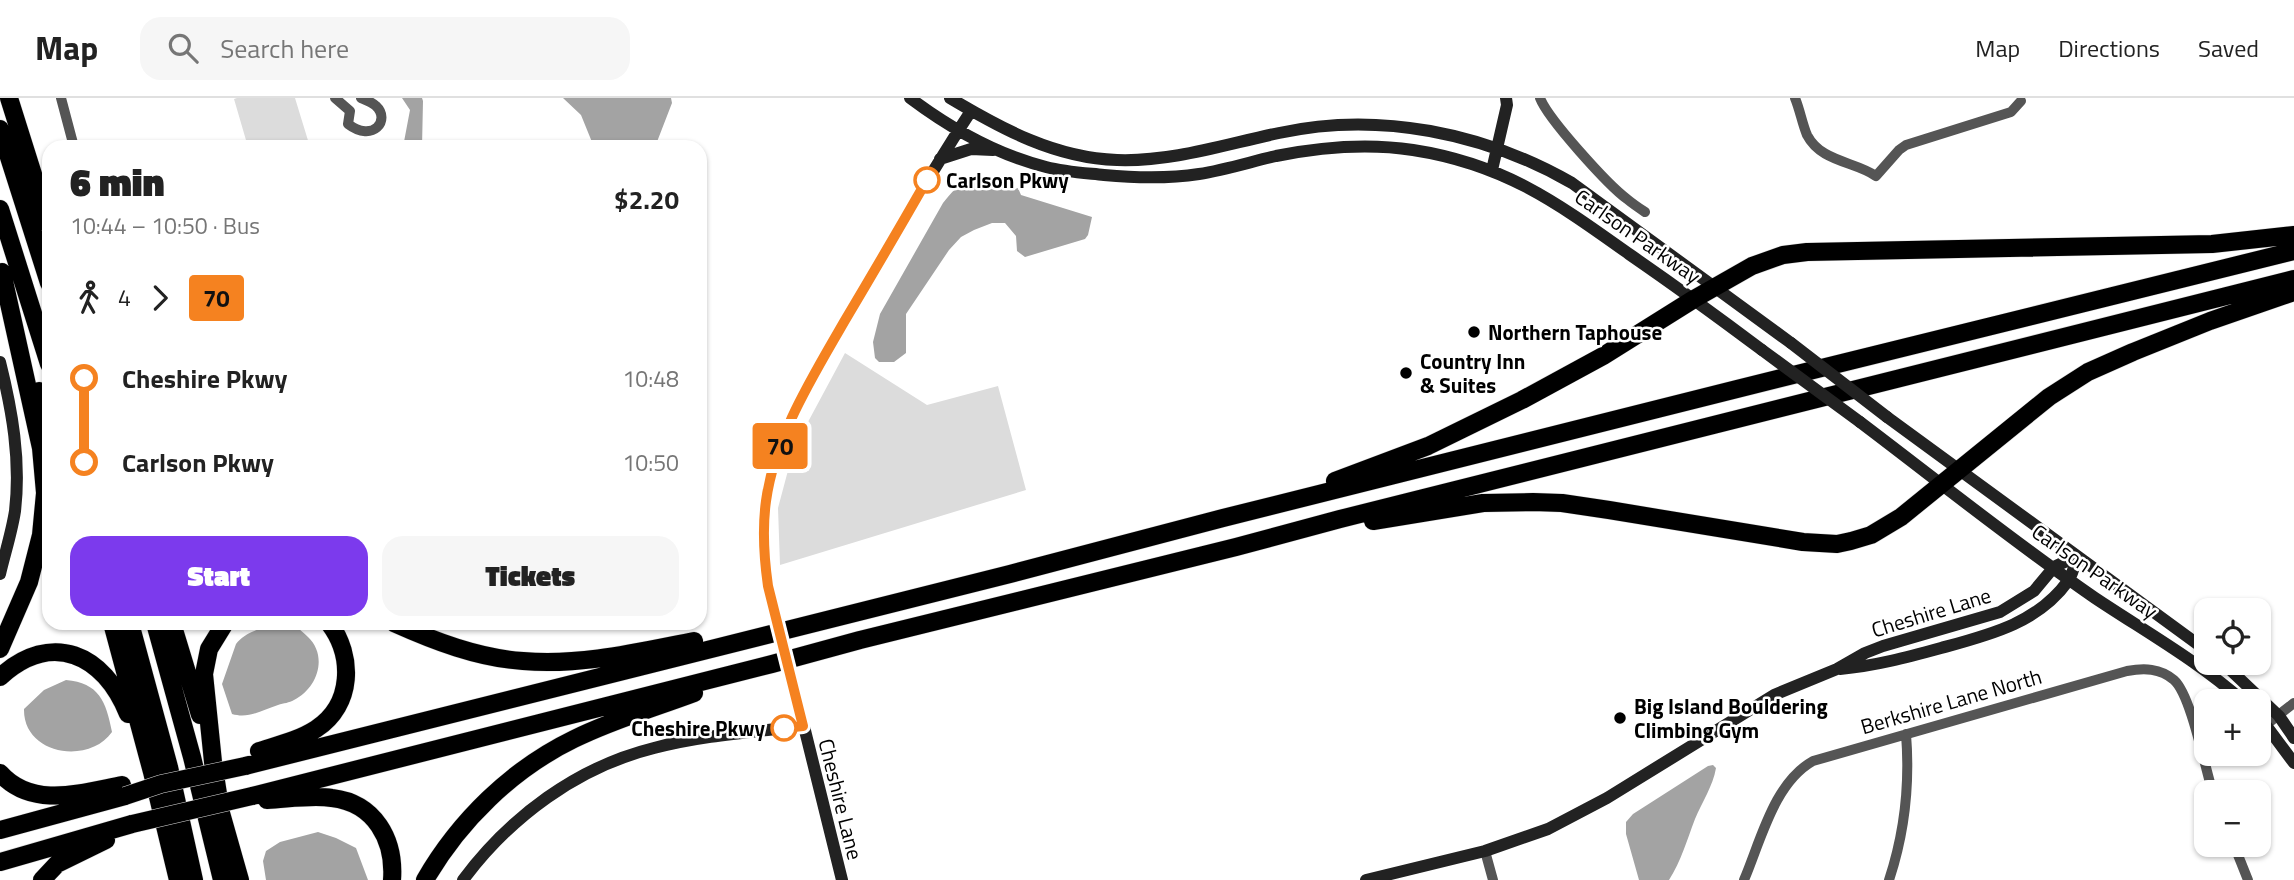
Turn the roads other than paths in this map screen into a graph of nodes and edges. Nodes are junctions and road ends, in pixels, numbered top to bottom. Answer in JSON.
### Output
{"nodes":[{"id":1,"x":9,"y":98,"type":"edge"},
{"id":2,"x":61,"y":98,"type":"edge"},
{"id":3,"x":335,"y":98,"type":"edge"},
{"id":4,"x":360,"y":98,"type":"edge"},
{"id":5,"x":911,"y":98,"type":"edge"},
{"id":6,"x":950,"y":98,"type":"edge"},
{"id":7,"x":1506,"y":98,"type":"edge"},
{"id":8,"x":1540,"y":98,"type":"edge"},
{"id":9,"x":1796,"y":98,"type":"edge"},
{"id":10,"x":2021,"y":101,"type":"dead end"},
{"id":11,"x":350,"y":111,"type":"junction"},
{"id":12,"x":971,"y":111,"type":"junction"},
{"id":13,"x":0,"y":130,"type":"edge"},
{"id":14,"x":959,"y":130,"type":"junction"},
{"id":15,"x":72,"y":140,"type":"edge"},
{"id":16,"x":1001,"y":150,"type":"junction"},
{"id":17,"x":1496,"y":150,"type":"junction"},
{"id":18,"x":939,"y":160,"type":"junction"},
{"id":19,"x":1492,"y":170,"type":"junction"},
{"id":20,"x":42,"y":201,"type":"edge"},
{"id":21,"x":0,"y":209,"type":"edge"},
{"id":22,"x":1645,"y":212,"type":"dead end"},
{"id":23,"x":2294,"y":235,"type":"edge"},
{"id":24,"x":2294,"y":251,"type":"edge"},
{"id":25,"x":42,"y":261,"type":"edge"},
{"id":26,"x":1,"y":269,"type":"edge"},
{"id":27,"x":2294,"y":279,"type":"edge"},
{"id":28,"x":1715,"y":286,"type":"junction"},
{"id":29,"x":2294,"y":292,"type":"edge"},
{"id":30,"x":1694,"y":299,"type":"junction"},
{"id":31,"x":42,"y":342,"type":"edge"},
{"id":32,"x":0,"y":362,"type":"edge"},
{"id":33,"x":42,"y":399,"type":"edge"},
{"id":34,"x":42,"y":462,"type":"edge"},
{"id":35,"x":1960,"y":470,"type":"junction"},
{"id":36,"x":1942,"y":483,"type":"junction"},
{"id":37,"x":1223,"y":518,"type":"junction"},
{"id":38,"x":42,"y":521,"type":"edge"},
{"id":39,"x":1236,"y":548,"type":"junction"},
{"id":40,"x":2077,"y":555,"type":"junction"},
{"id":41,"x":1,"y":565,"type":"edge"},
{"id":42,"x":2054,"y":567,"type":"junction"},
{"id":43,"x":2070,"y":579,"type":"junction"},
{"id":44,"x":114,"y":630,"type":"edge"},
{"id":45,"x":132,"y":630,"type":"edge"},
{"id":46,"x":157,"y":630,"type":"edge"},
{"id":47,"x":174,"y":630,"type":"edge"},
{"id":48,"x":220,"y":630,"type":"edge"},
{"id":49,"x":333,"y":630,"type":"edge"},
{"id":50,"x":412,"y":630,"type":"edge"},
{"id":51,"x":753,"y":637,"type":"junction"},
{"id":52,"x":2194,"y":641,"type":"edge"},
{"id":53,"x":0,"y":649,"type":"edge"},
{"id":54,"x":772,"y":664,"type":"junction"},
{"id":55,"x":1837,"y":669,"type":"junction"},
{"id":56,"x":2236,"y":675,"type":"edge"},
{"id":57,"x":0,"y":677,"type":"edge"},
{"id":58,"x":2229,"y":689,"type":"edge"},
{"id":59,"x":2294,"y":704,"type":"edge"},
{"id":60,"x":2280,"y":716,"type":"junction"},
{"id":61,"x":2271,"y":718,"type":"edge"},
{"id":62,"x":803,"y":726,"type":"junction"},
{"id":63,"x":2271,"y":731,"type":"edge"},
{"id":64,"x":1906,"y":734,"type":"junction"},
{"id":65,"x":2294,"y":738,"type":"edge"},
{"id":66,"x":244,"y":761,"type":"junction"},
{"id":67,"x":2294,"y":763,"type":"edge"},
{"id":68,"x":212,"y":767,"type":"junction"},
{"id":69,"x":0,"y":773,"type":"edge"},
{"id":70,"x":157,"y":778,"type":"junction"},
{"id":71,"x":2209,"y":780,"type":"edge"},
{"id":72,"x":124,"y":791,"type":"junction"},
{"id":73,"x":219,"y":798,"type":"junction"},
{"id":74,"x":253,"y":798,"type":"junction"},
{"id":75,"x":133,"y":827,"type":"junction"},
{"id":76,"x":0,"y":830,"type":"edge"},
{"id":77,"x":1485,"y":850,"type":"junction"},
{"id":78,"x":171,"y":852,"type":"junction"},
{"id":79,"x":2239,"y":857,"type":"edge"},
{"id":80,"x":0,"y":862,"type":"edge"},
{"id":81,"x":42,"y":880,"type":"edge"},
{"id":82,"x":170,"y":880,"type":"edge"},
{"id":83,"x":178,"y":880,"type":"edge"},
{"id":84,"x":194,"y":880,"type":"edge"},
{"id":85,"x":222,"y":880,"type":"edge"},
{"id":86,"x":240,"y":880,"type":"edge"},
{"id":87,"x":247,"y":880,"type":"edge"},
{"id":88,"x":391,"y":880,"type":"edge"},
{"id":89,"x":425,"y":880,"type":"edge"},
{"id":90,"x":463,"y":880,"type":"edge"},
{"id":91,"x":842,"y":880,"type":"edge"},
{"id":92,"x":1366,"y":880,"type":"edge"},
{"id":93,"x":1493,"y":880,"type":"edge"},
{"id":94,"x":1744,"y":880,"type":"edge"},
{"id":95,"x":1889,"y":880,"type":"edge"},
{"id":96,"x":2248,"y":880,"type":"edge"}],
"edges":[{"from":1,"to":20,"type":"highway"},
{"from":2,"to":15,"type":"street"},
{"from":3,"to":11,"type":"street"},
{"from":4,"to":11,"type":"street"},
{"from":4,"to":11,"type":"street"},
{"from":5,"to":14,"type":"main road","name":"Carlson Parkway"},
{"from":6,"to":12,"type":"main road","name":"Carlson Parkway"},
{"from":7,"to":17,"type":"main road"},
{"from":8,"to":22,"type":"street"},
{"from":9,"to":10,"type":"street"},
{"from":12,"to":14,"type":"main road","name":"Cheshire Lane"},
{"from":12,"to":17,"type":"main road","name":"Carlson Parkway"},
{"from":13,"to":25,"type":"highway"},
{"from":14,"to":16,"type":"main road","name":"Carlson Parkway"},
{"from":14,"to":18,"type":"main road","name":"Cheshire Lane"},
{"from":16,"to":18,"type":"main road"},
{"from":16,"to":19,"type":"main road","name":"Carlson Parkway"},
{"from":17,"to":19,"type":"main road"},
{"from":17,"to":28,"type":"main road","name":"Carlson Parkway"},
{"from":18,"to":62,"type":"main road","name":"Cheshire Lane","bridge":true},
{"from":19,"to":30,"type":"main road","name":"Carlson Parkway"},
{"from":21,"to":31,"type":"highway"},
{"from":23,"to":28,"type":"highway"},
{"from":24,"to":37,"type":"highway"},
{"from":26,"to":33,"type":"highway"},
{"from":26,"to":34,"type":"highway"},
{"from":27,"to":39,"type":"highway"},
{"from":28,"to":30,"type":"highway"},
{"from":28,"to":35,"type":"main road","name":"Carlson Parkway","bridge":true},
{"from":29,"to":35,"type":"highway"},
{"from":30,"to":36,"type":"main road","name":"Carlson Parkway","bridge":true},
{"from":30,"to":37,"type":"highway"},
{"from":32,"to":41,"type":"main road"},
{"from":35,"to":36,"type":"highway"},
{"from":35,"to":40,"type":"main road","name":"Carlson Parkway"},
{"from":36,"to":39,"type":"highway"},
{"from":36,"to":42,"type":"main road","name":"Carlson Parkway"},
{"from":37,"to":51,"type":"highway"},
{"from":38,"to":53,"type":"highway"},
{"from":39,"to":54,"type":"highway"},
{"from":40,"to":42,"type":"main road","name":"Cheshire Lane"},
{"from":40,"to":43,"type":"main road","name":"Cheshire Lane"},
{"from":40,"to":52,"type":"main road","name":"Carlson Parkway"},
{"from":42,"to":43,"type":"main road","name":"Carlson Parkway"},
{"from":42,"to":55,"type":"main road","name":"Cheshire Lane"},
{"from":43,"to":55,"type":"main road","name":"Cheshire Lane"},
{"from":43,"to":58,"type":"main road","name":"Carlson Parkway"},
{"from":44,"to":70,"type":"highway"},
{"from":45,"to":84,"type":"highway"},
{"from":46,"to":85,"type":"highway"},
{"from":47,"to":68,"type":"highway"},
{"from":48,"to":68,"type":"highway"},
{"from":49,"to":66,"type":"highway"},
{"from":50,"to":51,"type":"highway"},
{"from":51,"to":66,"type":"highway"},
{"from":54,"to":74,"type":"highway"},
{"from":54,"to":89,"type":"highway"},
{"from":55,"to":77,"type":"main road","name":"Cheshire Lane"},
{"from":56,"to":60,"type":"main road"},
{"from":57,"to":70,"type":"highway"},
{"from":59,"to":60,"type":"street"},
{"from":60,"to":61,"type":"street"},
{"from":60,"to":65,"type":"main road"},
{"from":62,"to":90,"type":"main road"},
{"from":62,"to":91,"type":"main road","name":"Cheshire Lane"},
{"from":63,"to":67,"type":"main road"},
{"from":64,"to":71,"type":"street","name":"Berkshire Lane North"},
{"from":64,"to":94,"type":"street","name":"Berkshire Lane North"},
{"from":64,"to":95,"type":"street"},
{"from":66,"to":68,"type":"highway","bridge":true},
{"from":68,"to":70,"type":"highway","bridge":true},
{"from":68,"to":73,"type":"highway"},
{"from":69,"to":72,"type":"highway"},
{"from":70,"to":72,"type":"highway","bridge":true},
{"from":70,"to":78,"type":"highway"},
{"from":72,"to":76,"type":"highway"},
{"from":73,"to":74,"type":"highway","bridge":true},
{"from":73,"to":75,"type":"highway","bridge":true},
{"from":73,"to":86,"type":"highway"},
{"from":73,"to":87,"type":"highway"},
{"from":74,"to":88,"type":"highway"},
{"from":75,"to":80,"type":"highway"},
{"from":75,"to":81,"type":"highway"},
{"from":77,"to":92,"type":"main road","name":"Cheshire Lane"},
{"from":77,"to":93,"type":"street"},
{"from":78,"to":82,"type":"highway"},
{"from":78,"to":83,"type":"highway"},
{"from":79,"to":96,"type":"street"}]}
